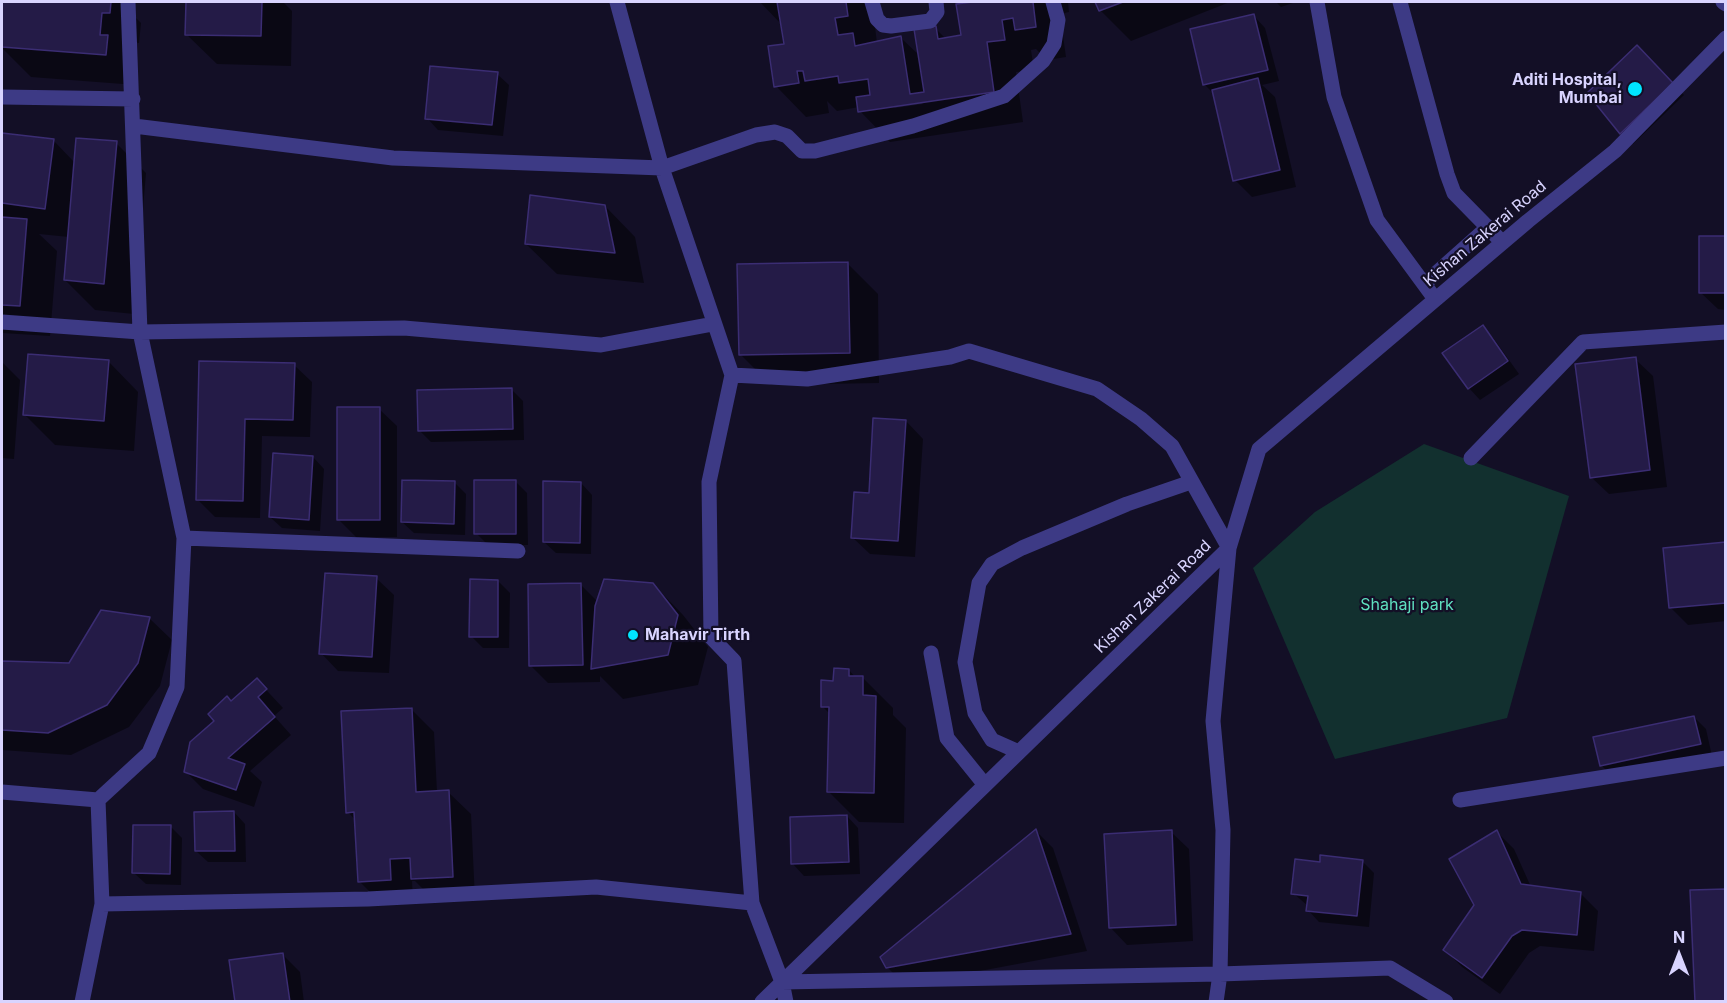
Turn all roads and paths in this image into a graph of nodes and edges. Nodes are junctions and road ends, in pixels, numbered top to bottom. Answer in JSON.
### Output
{"nodes":[{"id":1,"x":128,"y":2,"type":"edge"},
{"id":2,"x":617,"y":2,"type":"edge"},
{"id":3,"x":872,"y":2,"type":"edge"},
{"id":4,"x":936,"y":2,"type":"edge"},
{"id":5,"x":1053,"y":2,"type":"edge"},
{"id":6,"x":1317,"y":2,"type":"edge"},
{"id":7,"x":1400,"y":2,"type":"edge"},
{"id":8,"x":1725,"y":38,"type":"edge"},
{"id":9,"x":2,"y":97,"type":"edge"},
{"id":10,"x":133,"y":99,"type":"junction"},
{"id":11,"x":134,"y":126,"type":"junction"},
{"id":12,"x":663,"y":168,"type":"junction"},
{"id":13,"x":1488,"y":227,"type":"junction"},
{"id":14,"x":1502,"y":242,"type":"junction"},
{"id":15,"x":1424,"y":284,"type":"junction"},
{"id":16,"x":1435,"y":299,"type":"junction"},
{"id":17,"x":2,"y":322,"type":"edge"},
{"id":18,"x":713,"y":324,"type":"junction"},
{"id":19,"x":140,"y":332,"type":"junction"},
{"id":20,"x":1725,"y":332,"type":"edge"},
{"id":21,"x":732,"y":375,"type":"junction"},
{"id":22,"x":1471,"y":458,"type":"dead end"},
{"id":23,"x":1191,"y":482,"type":"junction"},
{"id":24,"x":184,"y":538,"type":"junction"},
{"id":25,"x":1228,"y":548,"type":"junction"},
{"id":26,"x":518,"y":551,"type":"dead end"},
{"id":27,"x":931,"y":653,"type":"dead end"},
{"id":28,"x":1018,"y":752,"type":"junction"},
{"id":29,"x":1725,"y":758,"type":"edge"},
{"id":30,"x":985,"y":784,"type":"junction"},
{"id":31,"x":2,"y":792,"type":"edge"},
{"id":32,"x":98,"y":800,"type":"junction"},
{"id":33,"x":1460,"y":800,"type":"dead end"},
{"id":34,"x":752,"y":903,"type":"junction"},
{"id":35,"x":102,"y":904,"type":"junction"},
{"id":36,"x":1220,"y":974,"type":"junction"},
{"id":37,"x":782,"y":982,"type":"junction"},
{"id":38,"x":82,"y":1002,"type":"edge"},
{"id":39,"x":762,"y":1002,"type":"edge"},
{"id":40,"x":786,"y":1002,"type":"edge"},
{"id":41,"x":1216,"y":1002,"type":"edge"},
{"id":42,"x":1446,"y":1002,"type":"edge"}],
"edges":[{"from":1,"to":10,"type":"street"},
{"from":2,"to":12,"type":"street"},
{"from":3,"to":4,"type":"street"},
{"from":5,"to":12,"type":"street"},
{"from":6,"to":15,"type":"street"},
{"from":7,"to":13,"type":"street"},
{"from":8,"to":14,"type":"street","name":"Kishan Zakerai Road"},
{"from":9,"to":10,"type":"street"},
{"from":10,"to":11,"type":"street"},
{"from":11,"to":12,"type":"street"},
{"from":11,"to":19,"type":"street"},
{"from":12,"to":18,"type":"street"},
{"from":13,"to":14,"type":"street"},
{"from":13,"to":15,"type":"street"},
{"from":14,"to":16,"type":"street","name":"Kishan Zakerai Road"},
{"from":15,"to":16,"type":"street"},
{"from":16,"to":25,"type":"street","name":"Kishan Zakerai Road"},
{"from":17,"to":19,"type":"street"},
{"from":18,"to":19,"type":"street"},
{"from":18,"to":21,"type":"street"},
{"from":19,"to":24,"type":"street"},
{"from":20,"to":22,"type":"street"},
{"from":21,"to":23,"type":"street"},
{"from":21,"to":34,"type":"street"},
{"from":23,"to":25,"type":"street"},
{"from":23,"to":28,"type":"street"},
{"from":24,"to":26,"type":"street"},
{"from":24,"to":32,"type":"street"},
{"from":25,"to":28,"type":"street","name":"Kishan Zakerai Road"},
{"from":25,"to":36,"type":"street"},
{"from":27,"to":30,"type":"street"},
{"from":28,"to":30,"type":"street","name":"Kishan Zakerai Road"},
{"from":29,"to":33,"type":"street"},
{"from":30,"to":37,"type":"street","name":"Kishan Zakerai Road"},
{"from":31,"to":32,"type":"street"},
{"from":32,"to":35,"type":"street"},
{"from":34,"to":35,"type":"street"},
{"from":34,"to":37,"type":"street"},
{"from":35,"to":38,"type":"street"},
{"from":36,"to":37,"type":"street"},
{"from":36,"to":41,"type":"street"},
{"from":36,"to":42,"type":"street"},
{"from":37,"to":39,"type":"street","name":"Kishan Zakerai Road"},
{"from":37,"to":40,"type":"street"}]}
